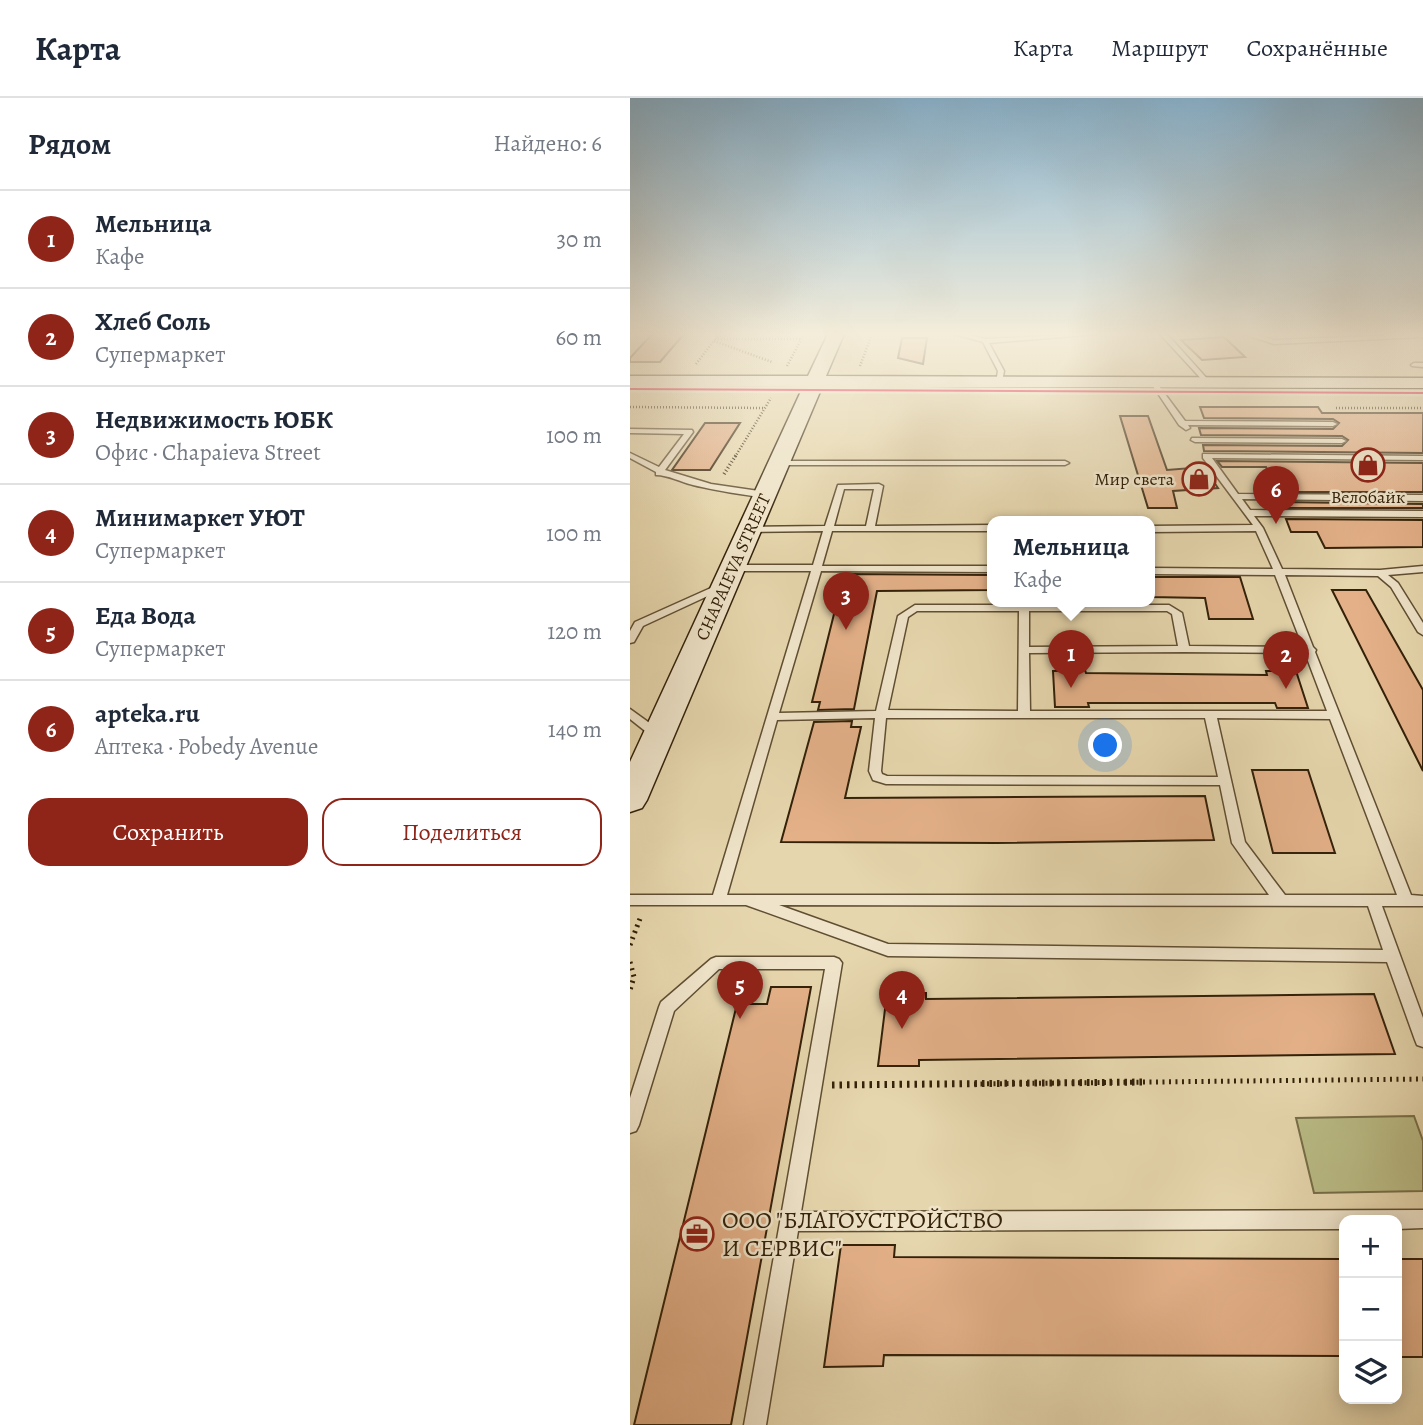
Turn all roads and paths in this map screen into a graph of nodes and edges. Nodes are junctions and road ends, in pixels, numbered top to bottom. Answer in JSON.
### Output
{"nodes":[{"id":1,"x":809,"y":396,"type":"edge"},
{"id":2,"x":1163,"y":396,"type":"edge"},
{"id":3,"x":771,"y":397,"type":"dead end"},
{"id":4,"x":1398,"y":398,"type":"dead end"},
{"id":5,"x":630,"y":407,"type":"edge"},
{"id":6,"x":765,"y":408,"type":"junction"},
{"id":7,"x":1324,"y":408,"type":"dead end"},
{"id":8,"x":1406,"y":408,"type":"junction"},
{"id":9,"x":1423,"y":408,"type":"edge"},
{"id":10,"x":1182,"y":423,"type":"junction"},
{"id":11,"x":630,"y":431,"type":"edge"},
{"id":12,"x":1195,"y":440,"type":"junction"},
{"id":13,"x":1342,"y":440,"type":"junction"},
{"id":14,"x":630,"y":455,"type":"edge"},
{"id":15,"x":1206,"y":456,"type":"junction"},
{"id":16,"x":1353,"y":457,"type":"junction"},
{"id":17,"x":1423,"y":458,"type":"edge"},
{"id":18,"x":779,"y":463,"type":"junction"},
{"id":19,"x":1065,"y":463,"type":"dead end"},
{"id":20,"x":659,"y":473,"type":"junction"},
{"id":21,"x":715,"y":489,"type":"junction"},
{"id":22,"x":765,"y":495,"type":"junction"},
{"id":23,"x":1236,"y":496,"type":"junction"},
{"id":24,"x":1423,"y":498,"type":"edge"},
{"id":25,"x":1249,"y":513,"type":"junction"},
{"id":26,"x":1423,"y":514,"type":"edge"},
{"id":27,"x":750,"y":528,"type":"junction"},
{"id":28,"x":830,"y":528,"type":"junction"},
{"id":29,"x":870,"y":528,"type":"junction"},
{"id":30,"x":987,"y":528,"type":"edge"},
{"id":31,"x":1259,"y":528,"type":"junction"},
{"id":32,"x":1155,"y":529,"type":"edge"},
{"id":33,"x":817,"y":568,"type":"junction"},
{"id":34,"x":987,"y":569,"type":"edge"},
{"id":35,"x":1423,"y":569,"type":"edge"},
{"id":36,"x":1155,"y":570,"type":"edge"},
{"id":37,"x":1279,"y":572,"type":"junction"},
{"id":38,"x":1380,"y":573,"type":"junction"},
{"id":39,"x":729,"y":576,"type":"junction"},
{"id":40,"x":1024,"y":608,"type":"junction"},
{"id":41,"x":1423,"y":632,"type":"edge"},
{"id":42,"x":630,"y":640,"type":"edge"},
{"id":43,"x":1184,"y":649,"type":"junction"},
{"id":44,"x":1024,"y":650,"type":"junction"},
{"id":45,"x":1311,"y":650,"type":"junction"},
{"id":46,"x":630,"y":713,"type":"edge"},
{"id":47,"x":881,"y":714,"type":"junction"},
{"id":48,"x":1024,"y":715,"type":"junction"},
{"id":49,"x":1210,"y":715,"type":"junction"},
{"id":50,"x":1334,"y":715,"type":"junction"},
{"id":51,"x":771,"y":718,"type":"junction"},
{"id":52,"x":658,"y":736,"type":"junction"},
{"id":53,"x":1225,"y":781,"type":"junction"},
{"id":54,"x":630,"y":800,"type":"edge"},
{"id":55,"x":647,"y":900,"type":"junction"},
{"id":56,"x":718,"y":900,"type":"junction"},
{"id":57,"x":747,"y":900,"type":"junction"},
{"id":58,"x":1281,"y":900,"type":"junction"},
{"id":59,"x":630,"y":901,"type":"edge"},
{"id":60,"x":1373,"y":901,"type":"junction"},
{"id":61,"x":1406,"y":901,"type":"junction"},
{"id":62,"x":1423,"y":901,"type":"edge"},
{"id":63,"x":630,"y":945,"type":"edge"},
{"id":64,"x":1392,"y":956,"type":"junction"},
{"id":65,"x":630,"y":962,"type":"edge"},
{"id":66,"x":630,"y":990,"type":"edge"},
{"id":67,"x":1423,"y":1040,"type":"edge"},
{"id":68,"x":1423,"y":1079,"type":"edge"},
{"id":69,"x":814,"y":1086,"type":"junction"},
{"id":70,"x":630,"y":1125,"type":"edge"},
{"id":71,"x":1423,"y":1219,"type":"edge"},
{"id":72,"x":790,"y":1222,"type":"junction"},
{"id":73,"x":755,"y":1425,"type":"edge"}],
"edges":[{"from":1,"to":18,"type":"main road","name":"CHAPAIEVA STREET"},
{"from":2,"to":10,"type":"lane"},
{"from":3,"to":6,"type":"path"},
{"from":4,"to":8,"type":"path"},
{"from":5,"to":6,"type":"path"},
{"from":6,"to":21,"type":"path"},
{"from":7,"to":8,"type":"path"},
{"from":8,"to":9,"type":"path"},
{"from":10,"to":12,"type":"lane"},
{"from":10,"to":13,"type":"lane"},
{"from":11,"to":20,"type":"lane"},
{"from":12,"to":13,"type":"lane"},
{"from":12,"to":15,"type":"lane"},
{"from":13,"to":16,"type":"lane"},
{"from":14,"to":20,"type":"lane"},
{"from":15,"to":16,"type":"lane"},
{"from":15,"to":23,"type":"lane"},
{"from":16,"to":17,"type":"lane"},
{"from":18,"to":19,"type":"lane"},
{"from":18,"to":22,"type":"main road","name":"CHAPAIEVA STREET"},
{"from":20,"to":21,"type":"lane"},
{"from":21,"to":22,"type":"lane"},
{"from":22,"to":27,"type":"main road","name":"CHAPAIEVA STREET"},
{"from":23,"to":24,"type":"lane"},
{"from":23,"to":25,"type":"lane"},
{"from":25,"to":26,"type":"lane"},
{"from":25,"to":31,"type":"lane"},
{"from":27,"to":28,"type":"lane"},
{"from":27,"to":39,"type":"main road","name":"CHAPAIEVA STREET"},
{"from":28,"to":29,"type":"lane"},
{"from":28,"to":29,"type":"lane"},
{"from":28,"to":33,"type":"lane"},
{"from":29,"to":30,"type":"lane"},
{"from":31,"to":32,"type":"lane"},
{"from":31,"to":37,"type":"lane"},
{"from":33,"to":34,"type":"lane"},
{"from":33,"to":39,"type":"lane"},
{"from":33,"to":51,"type":"lane"},
{"from":35,"to":38,"type":"lane"},
{"from":36,"to":37,"type":"lane"},
{"from":37,"to":38,"type":"lane"},
{"from":37,"to":45,"type":"lane"},
{"from":38,"to":41,"type":"lane"},
{"from":39,"to":42,"type":"lane"},
{"from":39,"to":52,"type":"main road","name":"CHAPAIEVA STREET"},
{"from":40,"to":43,"type":"lane"},
{"from":40,"to":44,"type":"lane"},
{"from":40,"to":47,"type":"lane"},
{"from":43,"to":44,"type":"lane"},
{"from":43,"to":45,"type":"lane"},
{"from":44,"to":48,"type":"lane"},
{"from":45,"to":50,"type":"lane"},
{"from":46,"to":52,"type":"lane"},
{"from":47,"to":48,"type":"lane"},
{"from":47,"to":51,"type":"lane"},
{"from":47,"to":53,"type":"lane"},
{"from":48,"to":49,"type":"lane"},
{"from":49,"to":50,"type":"lane"},
{"from":49,"to":53,"type":"lane"},
{"from":50,"to":61,"type":"lane"},
{"from":51,"to":56,"type":"lane"},
{"from":52,"to":54,"type":"main road","name":"CHAPAIEVA STREET"},
{"from":53,"to":58,"type":"lane"},
{"from":55,"to":56,"type":"lane"},
{"from":55,"to":59,"type":"lane"},
{"from":55,"to":63,"type":"path"},
{"from":56,"to":57,"type":"lane"},
{"from":57,"to":58,"type":"lane"},
{"from":57,"to":64,"type":"lane"},
{"from":58,"to":60,"type":"lane"},
{"from":60,"to":61,"type":"lane"},
{"from":60,"to":64,"type":"lane"},
{"from":61,"to":62,"type":"lane"},
{"from":64,"to":67,"type":"lane"},
{"from":65,"to":66,"type":"path"},
{"from":68,"to":69,"type":"path"},
{"from":69,"to":70,"type":"lane"},
{"from":69,"to":72,"type":"lane"},
{"from":71,"to":72,"type":"lane"},
{"from":72,"to":73,"type":"lane"}]}
